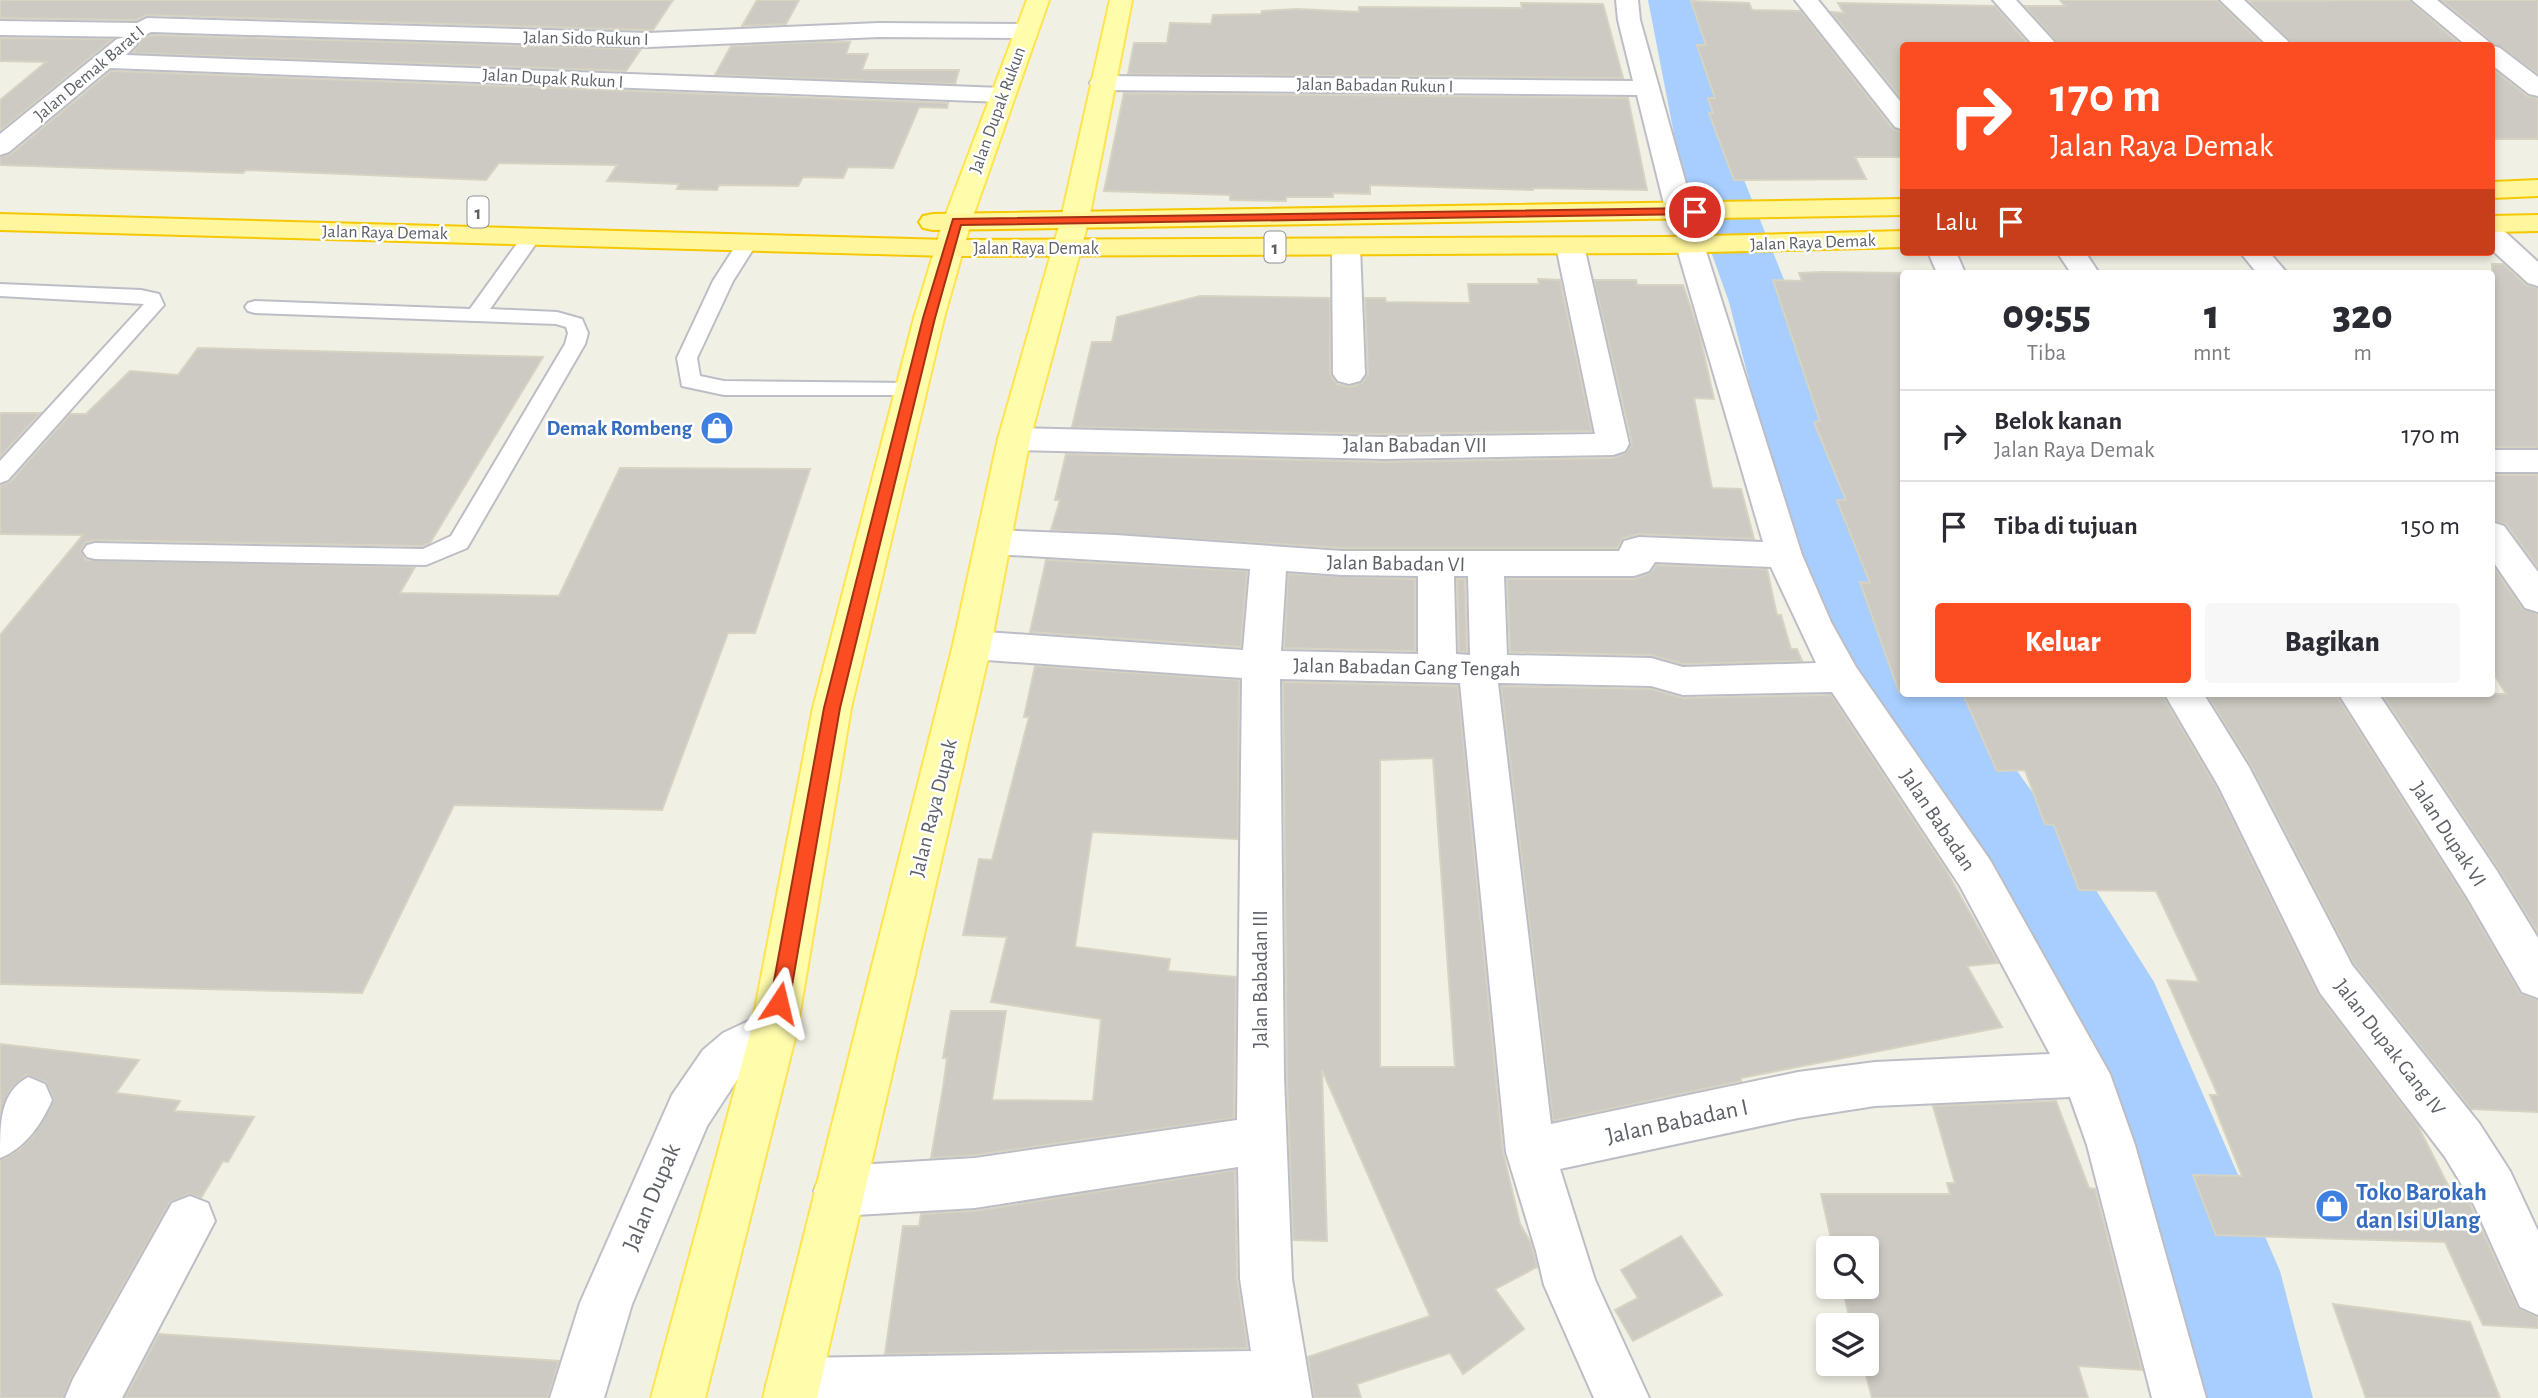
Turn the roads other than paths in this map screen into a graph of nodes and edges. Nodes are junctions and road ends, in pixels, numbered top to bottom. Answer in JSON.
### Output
{"nodes":[{"id":1,"x":177,"y":0,"type":"edge"},
{"id":2,"x":1038,"y":0,"type":"edge"},
{"id":3,"x":1121,"y":0,"type":"edge"},
{"id":4,"x":1627,"y":0,"type":"edge"},
{"id":5,"x":1806,"y":0,"type":"edge"},
{"id":6,"x":1833,"y":0,"type":"edge"},
{"id":7,"x":2004,"y":0,"type":"edge"},
{"id":8,"x":2231,"y":0,"type":"edge"},
{"id":9,"x":2423,"y":0,"type":"edge"},
{"id":10,"x":0,"y":28,"type":"edge"},
{"id":11,"x":144,"y":28,"type":"junction"},
{"id":12,"x":1026,"y":31,"type":"junction"},
{"id":13,"x":2043,"y":42,"type":"edge"},
{"id":14,"x":2278,"y":42,"type":"edge"},
{"id":15,"x":2477,"y":42,"type":"edge"},
{"id":16,"x":2495,"y":55,"type":"edge"},
{"id":17,"x":104,"y":61,"type":"junction"},
{"id":18,"x":1102,"y":83,"type":"junction"},
{"id":19,"x":1649,"y":88,"type":"junction"},
{"id":20,"x":2538,"y":89,"type":"edge"},
{"id":21,"x":1002,"y":95,"type":"junction"},
{"id":22,"x":1900,"y":117,"type":"edge"},
{"id":23,"x":0,"y":146,"type":"edge"},
{"id":24,"x":2538,"y":188,"type":"edge"},
{"id":25,"x":2495,"y":190,"type":"edge"},
{"id":26,"x":0,"y":199,"type":"edge"},
{"id":27,"x":1900,"y":207,"type":"edge"},
{"id":28,"x":0,"y":222,"type":"edge"},
{"id":29,"x":2538,"y":223,"type":"edge"},
{"id":30,"x":2495,"y":224,"type":"edge"},
{"id":31,"x":1711,"y":231,"type":"junction"},
{"id":32,"x":1071,"y":233,"type":"junction"},
{"id":33,"x":533,"y":235,"type":"junction"},
{"id":34,"x":953,"y":235,"type":"junction"},
{"id":35,"x":2495,"y":238,"type":"edge"},
{"id":36,"x":1900,"y":239,"type":"edge"},
{"id":37,"x":747,"y":243,"type":"junction"},
{"id":38,"x":1570,"y":246,"type":"junction"},
{"id":39,"x":1346,"y":247,"type":"junction"},
{"id":40,"x":2258,"y":256,"type":"edge"},
{"id":41,"x":2270,"y":270,"type":"edge"},
{"id":42,"x":2538,"y":277,"type":"edge"},
{"id":43,"x":0,"y":290,"type":"edge"},
{"id":44,"x":255,"y":307,"type":"dead end"},
{"id":45,"x":476,"y":315,"type":"junction"},
{"id":46,"x":1349,"y":374,"type":"dead end"},
{"id":47,"x":911,"y":390,"type":"junction"},
{"id":48,"x":1014,"y":439,"type":"junction"},
{"id":49,"x":2538,"y":460,"type":"edge"},
{"id":50,"x":2495,"y":461,"type":"edge"},
{"id":51,"x":0,"y":475,"type":"edge"},
{"id":52,"x":2495,"y":538,"type":"edge"},
{"id":53,"x":993,"y":542,"type":"junction"},
{"id":54,"x":95,"y":551,"type":"dead end"},
{"id":55,"x":1784,"y":555,"type":"junction"},
{"id":56,"x":1269,"y":558,"type":"junction"},
{"id":57,"x":1436,"y":564,"type":"junction"},
{"id":58,"x":1486,"y":565,"type":"junction"},
{"id":59,"x":2538,"y":599,"type":"edge"},
{"id":60,"x":972,"y":645,"type":"junction"},
{"id":61,"x":1261,"y":665,"type":"junction"},
{"id":62,"x":1468,"y":667,"type":"junction"},
{"id":63,"x":1842,"y":677,"type":"junction"},
{"id":64,"x":2185,"y":697,"type":"edge"},
{"id":65,"x":2360,"y":697,"type":"edge"},
{"id":66,"x":2538,"y":978,"type":"edge"},
{"id":67,"x":774,"y":1030,"type":"junction"},
{"id":68,"x":2086,"y":1074,"type":"junction"},
{"id":69,"x":1262,"y":1140,"type":"junction"},
{"id":70,"x":1530,"y":1152,"type":"junction"},
{"id":71,"x":839,"y":1191,"type":"junction"},
{"id":72,"x":190,"y":1221,"type":"dead end"},
{"id":73,"x":2538,"y":1289,"type":"edge"},
{"id":74,"x":1283,"y":1388,"type":"edge"},
{"id":75,"x":791,"y":1391,"type":"edge"},
{"id":76,"x":92,"y":1398,"type":"edge"},
{"id":77,"x":577,"y":1398,"type":"edge"},
{"id":78,"x":678,"y":1398,"type":"edge"},
{"id":79,"x":1622,"y":1398,"type":"edge"},
{"id":80,"x":2179,"y":1398,"type":"edge"}],
"edges":[{"from":1,"to":11,"type":"street","name":"Jalan Demak Barat I"},
{"from":2,"to":12,"type":"main road","name":"Jalan Dupak Rukun"},
{"from":3,"to":18,"type":"main road"},
{"from":4,"to":19,"type":"street","name":"Jalan Babadan"},
{"from":5,"to":6,"type":"street"},
{"from":5,"to":22,"type":"street"},
{"from":7,"to":13,"type":"street"},
{"from":8,"to":14,"type":"street"},
{"from":9,"to":15,"type":"street"},
{"from":10,"to":11,"type":"street","name":"Jalan Sido Rukun I"},
{"from":11,"to":12,"type":"street","name":"Jalan Sido Rukun I"},
{"from":11,"to":17,"type":"street","name":"Jalan Demak Barat I"},
{"from":12,"to":21,"type":"main road","name":"Jalan Dupak Rukun"},
{"from":16,"to":20,"type":"street"},
{"from":17,"to":21,"type":"street","name":"Jalan Dupak Rukun I"},
{"from":17,"to":23,"type":"street","name":"Jalan Demak Barat I"},
{"from":18,"to":19,"type":"street","name":"Jalan Babadan Rukun I"},
{"from":18,"to":32,"type":"main road"},
{"from":19,"to":31,"type":"street","name":"Jalan Babadan"},
{"from":21,"to":34,"type":"main road","name":"Jalan Dupak Rukun"},
{"from":24,"to":25,"type":"highway"},
{"from":26,"to":34,"type":"highway","name":"Jalan Raya Demak","number":"1"},
{"from":27,"to":31,"type":"highway","name":"Jalan Raya Demak","number":"1"},
{"from":28,"to":33,"type":"highway","name":"Jalan Raya Demak","number":"1"},
{"from":29,"to":30,"type":"highway"},
{"from":31,"to":32,"type":"highway","name":"Jalan Raya Demak","number":"1"},
{"from":31,"to":36,"type":"highway","name":"Jalan Raya Demak","number":"1"},
{"from":31,"to":38,"type":"highway","name":"Jalan Raya Demak","number":"1"},
{"from":31,"to":55,"type":"street","name":"Jalan Babadan"},
{"from":32,"to":34,"type":"highway","name":"Jalan Raya Demak","number":"1"},
{"from":32,"to":39,"type":"highway","name":"Jalan Raya Demak","number":"1"},
{"from":32,"to":48,"type":"main road","name":"Jalan Raya Dupak"},
{"from":33,"to":37,"type":"highway","name":"Jalan Raya Demak","number":"1"},
{"from":33,"to":45,"type":"lane"},
{"from":34,"to":37,"type":"highway","name":"Jalan Raya Demak","number":"1"},
{"from":34,"to":47,"type":"main road"},
{"from":35,"to":42,"type":"street"},
{"from":37,"to":47,"type":"lane"},
{"from":38,"to":39,"type":"highway","name":"Jalan Raya Demak","number":"1"},
{"from":38,"to":48,"type":"street","name":"Jalan Babadan VII"},
{"from":39,"to":46,"type":"street"},
{"from":40,"to":41,"type":"street"},
{"from":43,"to":51,"type":"lane"},
{"from":44,"to":45,"type":"lane"},
{"from":45,"to":54,"type":"lane"},
{"from":47,"to":67,"type":"main road"},
{"from":48,"to":53,"type":"main road","name":"Jalan Raya Dupak"},
{"from":49,"to":50,"type":"street"},
{"from":52,"to":59,"type":"street"},
{"from":53,"to":56,"type":"street","name":"Jalan Babadan VI"},
{"from":53,"to":60,"type":"main road","name":"Jalan Raya Dupak"},
{"from":55,"to":58,"type":"street","name":"Jalan Babadan VI"},
{"from":55,"to":63,"type":"street","name":"Jalan Babadan"},
{"from":56,"to":57,"type":"street","name":"Jalan Babadan VI"},
{"from":56,"to":61,"type":"street","name":"Jalan Babadan III"},
{"from":57,"to":58,"type":"street","name":"Jalan Babadan VI"},
{"from":57,"to":62,"type":"street"},
{"from":58,"to":62,"type":"street"},
{"from":60,"to":61,"type":"street","name":"Jalan Babadan Gang Tengah"},
{"from":60,"to":71,"type":"main road","name":"Jalan Raya Dupak"},
{"from":61,"to":62,"type":"street","name":"Jalan Babadan Gang Tengah"},
{"from":61,"to":69,"type":"street","name":"Jalan Babadan III"},
{"from":62,"to":63,"type":"street","name":"Jalan Babadan Gang Tengah"},
{"from":62,"to":70,"type":"street"},
{"from":63,"to":68,"type":"street","name":"Jalan Babadan"},
{"from":64,"to":73,"type":"street","name":"Jalan Dupak Gang IV"},
{"from":65,"to":66,"type":"street","name":"Jalan Dupak VI"},
{"from":67,"to":77,"type":"street","name":"Jalan Dupak"},
{"from":67,"to":78,"type":"main road"},
{"from":68,"to":70,"type":"street","name":"Jalan Babadan I"},
{"from":68,"to":80,"type":"street","name":"Jalan Babadan"},
{"from":69,"to":71,"type":"street"},
{"from":69,"to":74,"type":"street","name":"Jalan Babadan III"},
{"from":70,"to":79,"type":"street"},
{"from":71,"to":75,"type":"main road","name":"Jalan Raya Dupak"},
{"from":72,"to":76,"type":"street"},
{"from":74,"to":75,"type":"street"}]}
